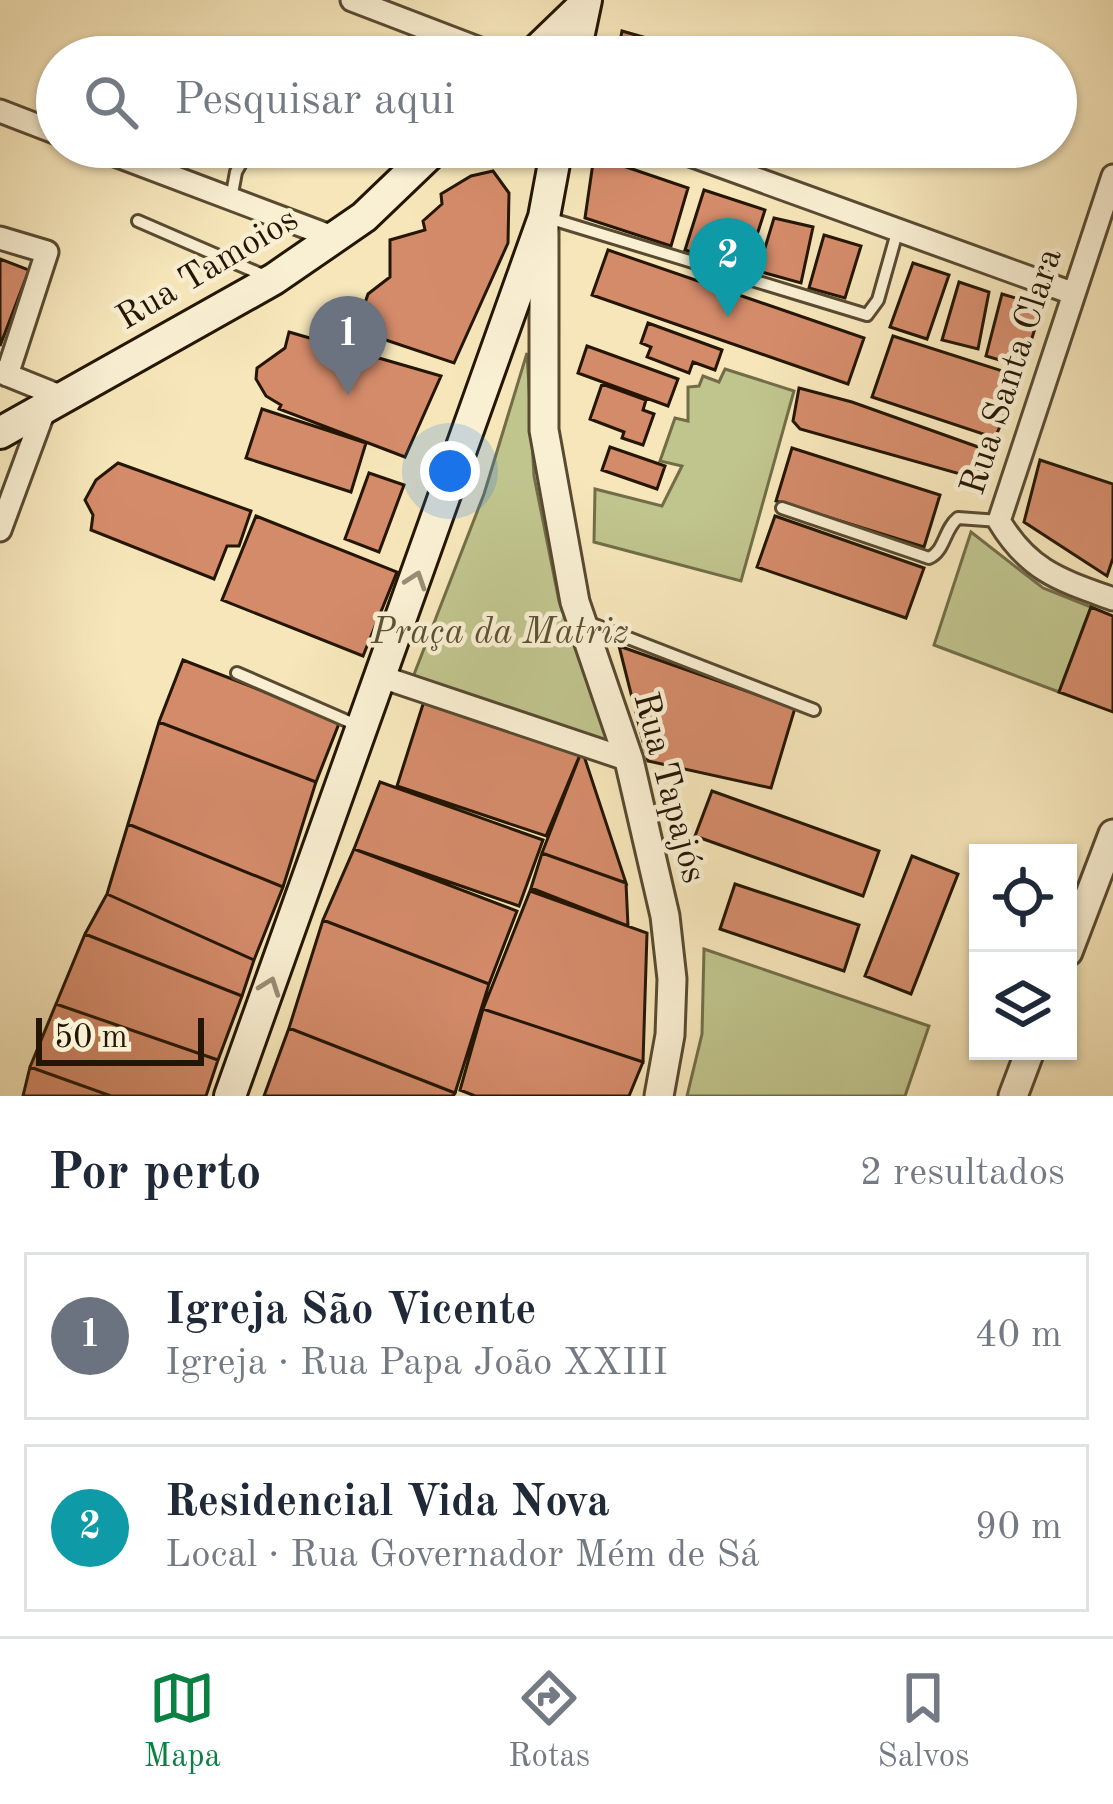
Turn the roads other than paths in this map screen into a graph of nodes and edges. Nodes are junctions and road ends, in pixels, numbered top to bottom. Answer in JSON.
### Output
{"nodes":[{"id":1,"x":352,"y":0,"type":"edge"},
{"id":2,"x":585,"y":2,"type":"edge"},
{"id":3,"x":446,"y":36,"type":"edge"},
{"id":4,"x":551,"y":36,"type":"edge"},
{"id":5,"x":578,"y":36,"type":"edge"},
{"id":6,"x":0,"y":111,"type":"edge"},
{"id":7,"x":36,"y":125,"type":"edge"},
{"id":8,"x":149,"y":168,"type":"edge"},
{"id":9,"x":238,"y":168,"type":"edge"},
{"id":10,"x":412,"y":168,"type":"edge"},
{"id":11,"x":553,"y":168,"type":"edge"},
{"id":12,"x":726,"y":168,"type":"edge"},
{"id":13,"x":1113,"y":176,"type":"edge"},
{"id":14,"x":231,"y":199,"type":"junction"},
{"id":15,"x":544,"y":217,"type":"junction"},
{"id":16,"x":138,"y":221,"type":"dead end"},
{"id":17,"x":898,"y":230,"type":"junction"},
{"id":18,"x":0,"y":238,"type":"edge"},
{"id":19,"x":335,"y":238,"type":"junction"},
{"id":20,"x":274,"y":279,"type":"junction"},
{"id":21,"x":1072,"y":292,"type":"junction"},
{"id":22,"x":4,"y":374,"type":"edge"},
{"id":23,"x":56,"y":404,"type":"junction"},
{"id":24,"x":0,"y":433,"type":"edge"},
{"id":25,"x":782,"y":508,"type":"dead end"},
{"id":26,"x":999,"y":521,"type":"junction"},
{"id":27,"x":0,"y":530,"type":"edge"},
{"id":28,"x":1113,"y":599,"type":"edge"},
{"id":29,"x":581,"y":620,"type":"junction"},
{"id":30,"x":237,"y":673,"type":"dead end"},
{"id":31,"x":382,"y":677,"type":"junction"},
{"id":32,"x":814,"y":710,"type":"dead end"},
{"id":33,"x":363,"y":729,"type":"junction"},
{"id":34,"x":628,"y":760,"type":"junction"},
{"id":35,"x":1113,"y":834,"type":"edge"},
{"id":36,"x":1077,"y":928,"type":"edge"},
{"id":37,"x":1027,"y":1060,"type":"edge"},
{"id":38,"x":230,"y":1096,"type":"edge"},
{"id":39,"x":659,"y":1096,"type":"edge"},
{"id":40,"x":1013,"y":1096,"type":"edge"}],
"edges":[{"from":1,"to":3,"type":"street"},
{"from":2,"to":4,"type":"main road"},
{"from":2,"to":5,"type":"main road"},
{"from":6,"to":7,"type":"street"},
{"from":8,"to":14,"type":"street"},
{"from":9,"to":14,"type":"lane"},
{"from":10,"to":19,"type":"main road","name":"Rua Tamoios"},
{"from":11,"to":15,"type":"main road"},
{"from":12,"to":17,"type":"street"},
{"from":13,"to":21,"type":"street","name":"Rua Santa Clara"},
{"from":14,"to":19,"type":"street"},
{"from":15,"to":17,"type":"lane"},
{"from":15,"to":29,"type":"street","name":"Rua Tapajós"},
{"from":31,"to":15,"type":"main road","one_way":true},
{"from":16,"to":20,"type":"lane"},
{"from":17,"to":21,"type":"street"},
{"from":18,"to":22,"type":"street"},
{"from":19,"to":20,"type":"main road","name":"Rua Tamoios"},
{"from":20,"to":23,"type":"main road","name":"Rua Tamoios"},
{"from":21,"to":26,"type":"street","name":"Rua Santa Clara"},
{"from":22,"to":23,"type":"street"},
{"from":23,"to":24,"type":"main road","name":"Rua Tamoios"},
{"from":23,"to":27,"type":"street"},
{"from":25,"to":26,"type":"lane"},
{"from":26,"to":28,"type":"street","name":"Rua Santa Clara"},
{"from":29,"to":32,"type":"lane"},
{"from":29,"to":34,"type":"street","name":"Rua Tapajós"},
{"from":30,"to":33,"type":"lane"},
{"from":31,"to":33,"type":"main road"},
{"from":31,"to":34,"type":"street"},
{"from":38,"to":33,"type":"main road","one_way":true},
{"from":34,"to":39,"type":"street","name":"Rua Tapajós"},
{"from":35,"to":36,"type":"street"},
{"from":37,"to":40,"type":"street"}]}
